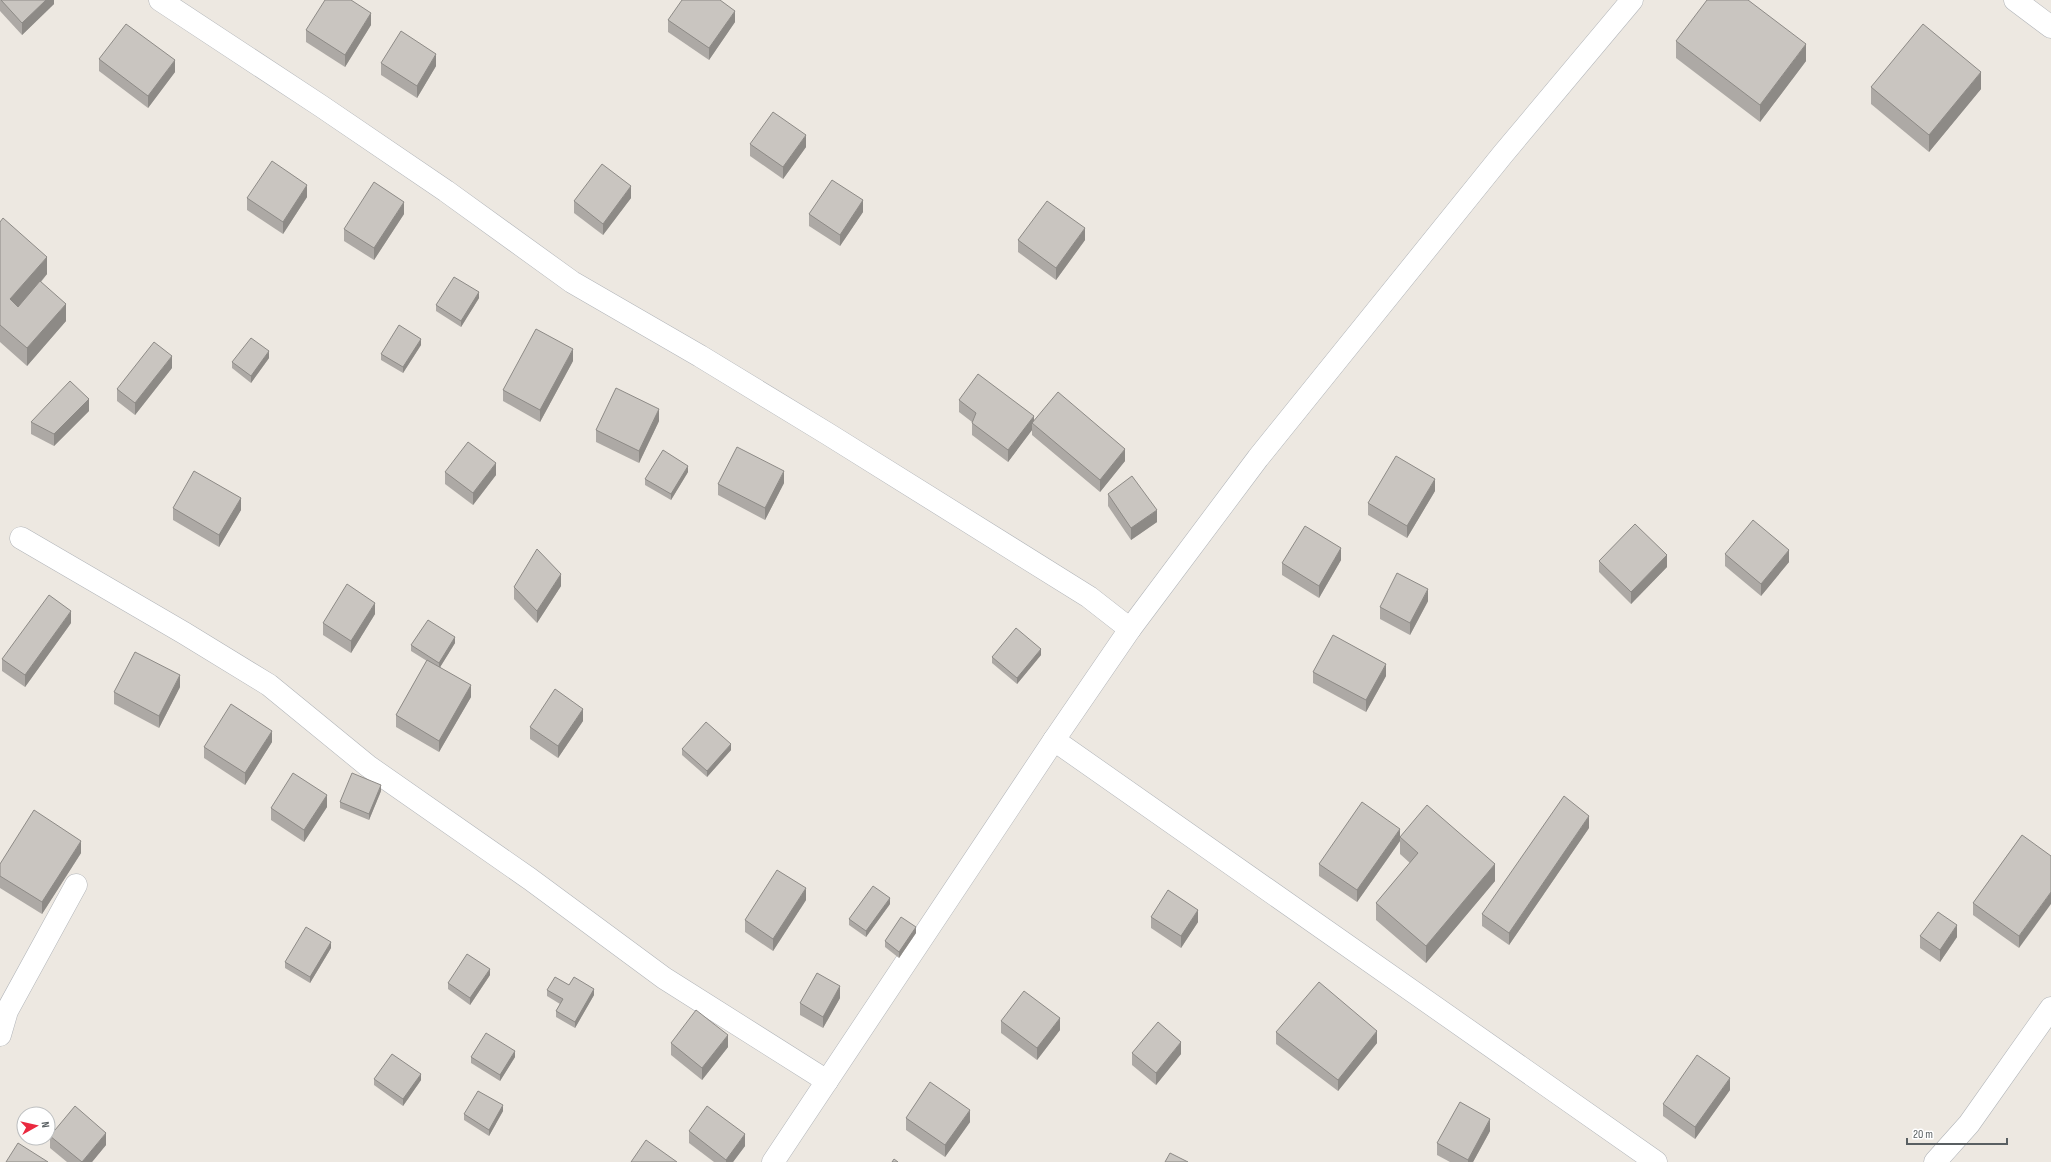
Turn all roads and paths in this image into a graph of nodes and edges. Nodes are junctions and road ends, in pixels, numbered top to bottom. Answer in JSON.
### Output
{"nodes":[{"id":1,"x":160,"y":0,"type":"edge"},
{"id":2,"x":1632,"y":0,"type":"edge"},
{"id":3,"x":2014,"y":0,"type":"edge"},
{"id":4,"x":2051,"y":27,"type":"edge"},
{"id":5,"x":21,"y":538,"type":"dead end"},
{"id":6,"x":1130,"y":629,"type":"junction"},
{"id":7,"x":1054,"y":740,"type":"junction"},
{"id":8,"x":76,"y":885,"type":"dead end"},
{"id":9,"x":2051,"y":1008,"type":"edge"},
{"id":10,"x":0,"y":1035,"type":"edge"},
{"id":11,"x":827,"y":1081,"type":"junction"},
{"id":12,"x":773,"y":1162,"type":"edge"},
{"id":13,"x":1656,"y":1162,"type":"edge"},
{"id":14,"x":1935,"y":1162,"type":"edge"}],
"edges":[{"from":1,"to":6,"type":"street"},
{"from":2,"to":6,"type":"street"},
{"from":3,"to":4,"type":"street"},
{"from":5,"to":11,"type":"street"},
{"from":6,"to":7,"type":"street"},
{"from":7,"to":11,"type":"street"},
{"from":7,"to":13,"type":"street"},
{"from":8,"to":10,"type":"street"},
{"from":9,"to":14,"type":"street"},
{"from":11,"to":12,"type":"street"}]}
